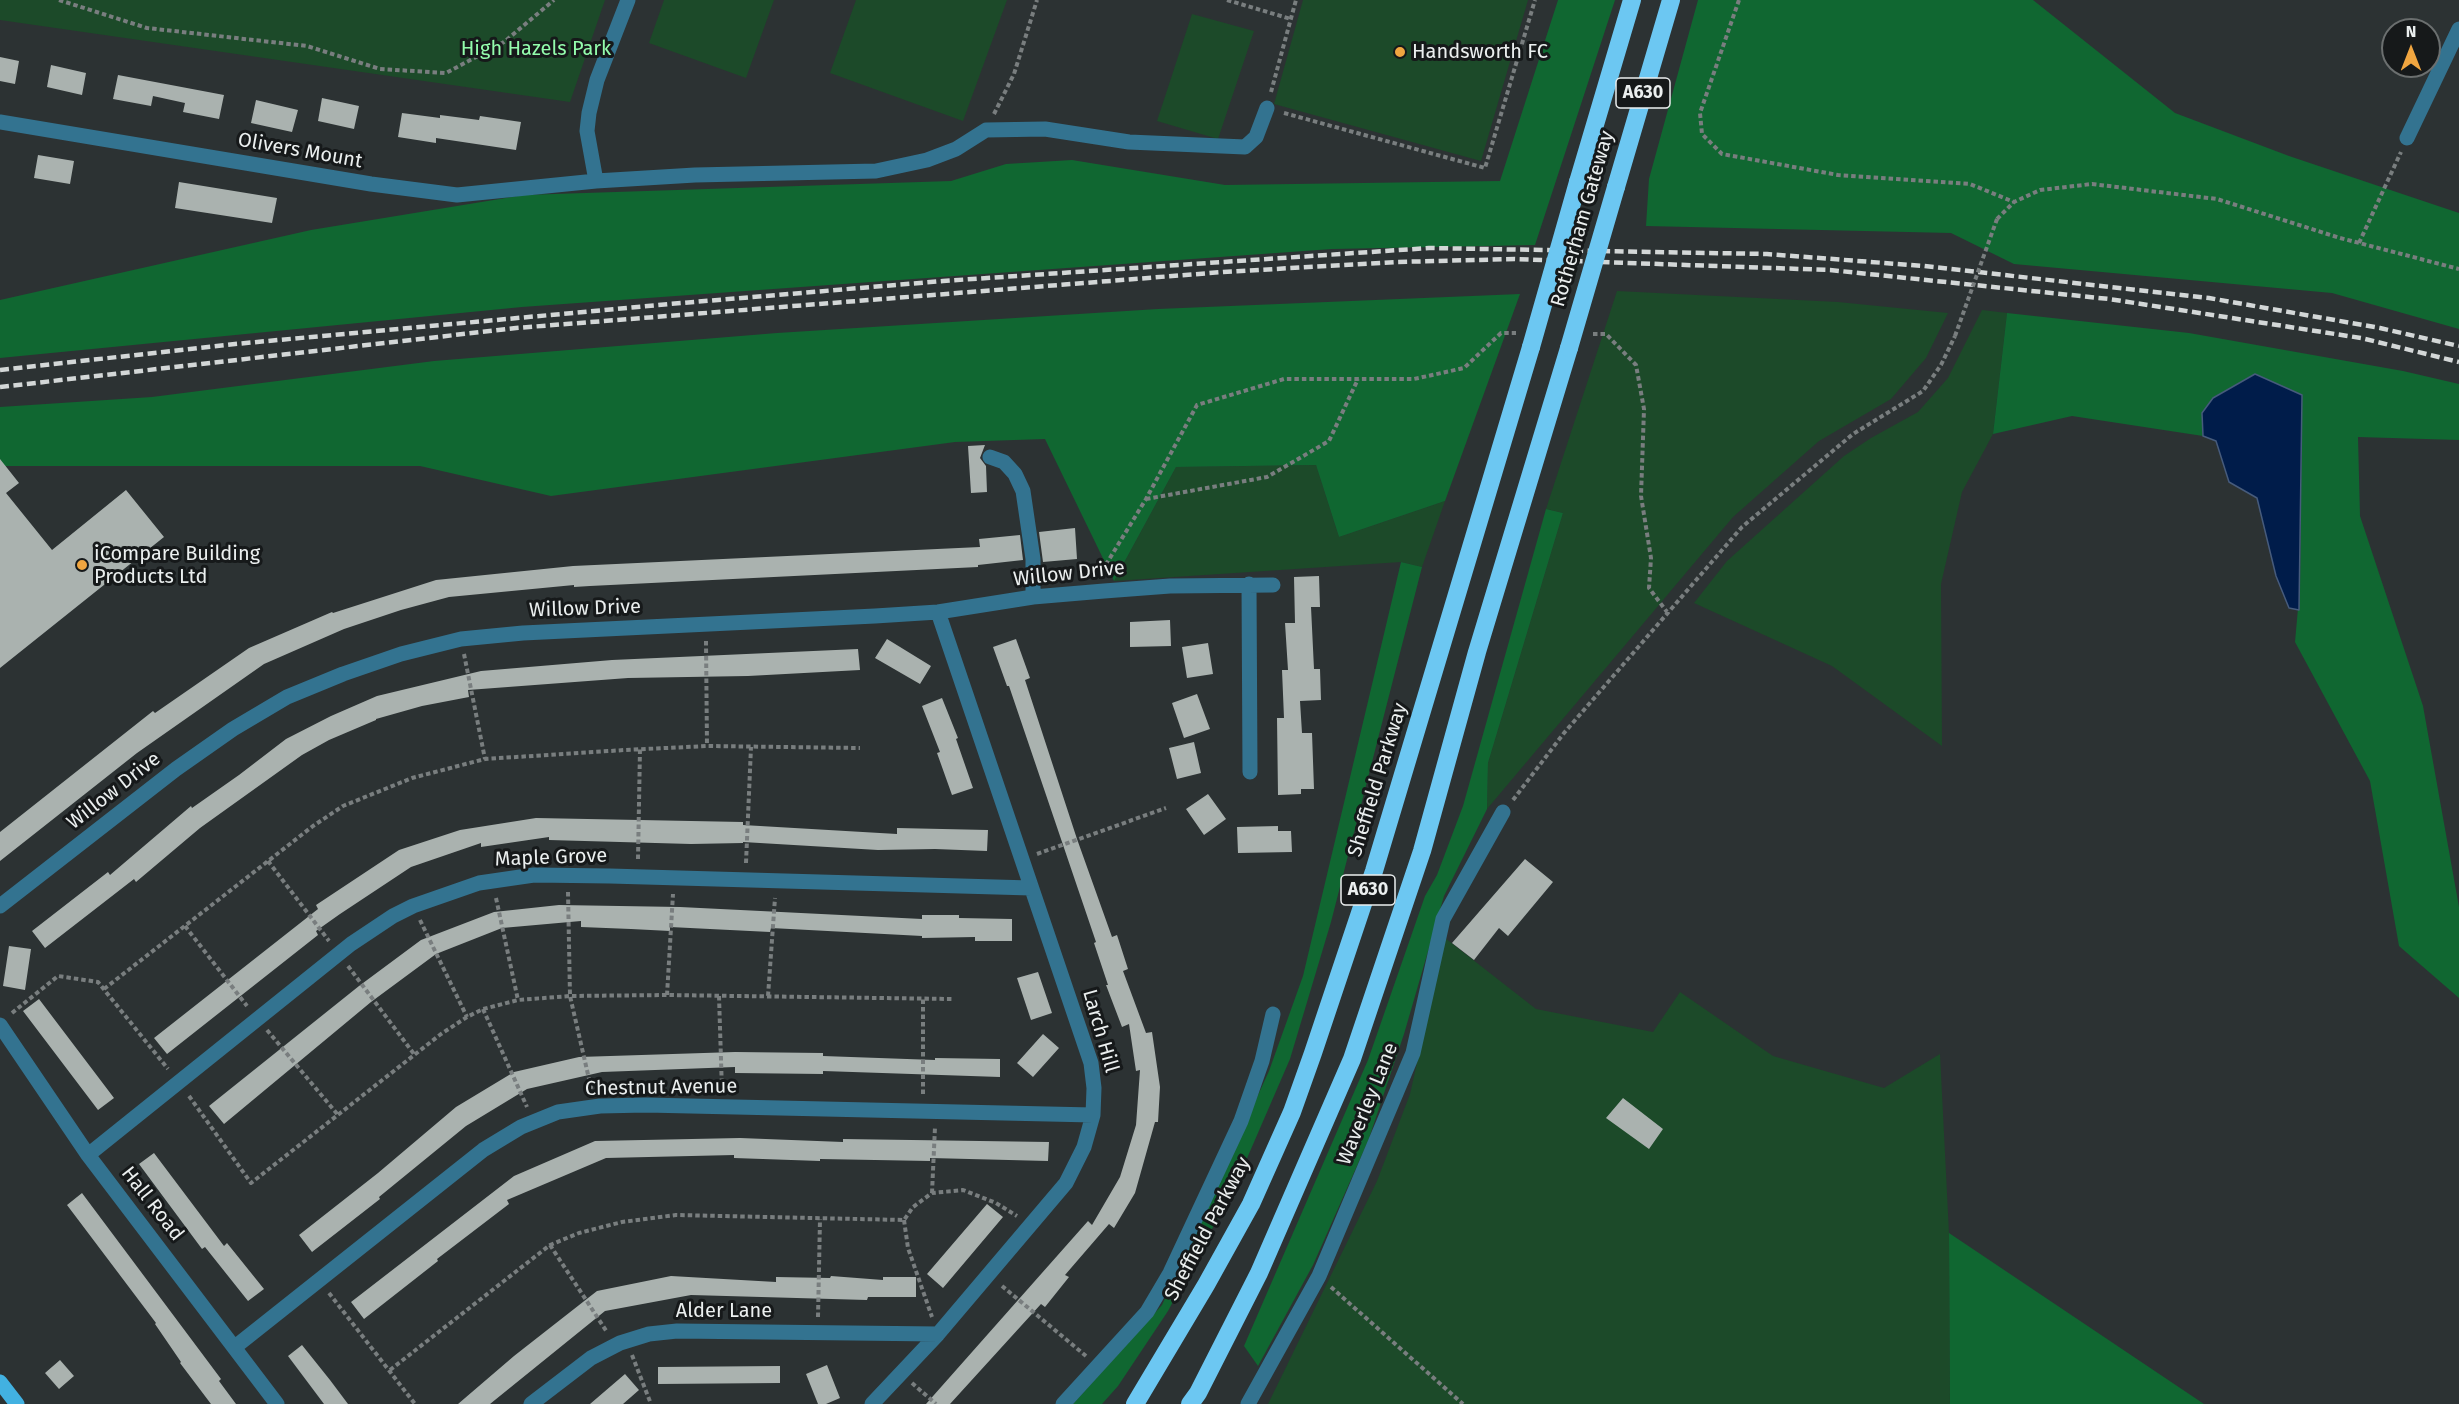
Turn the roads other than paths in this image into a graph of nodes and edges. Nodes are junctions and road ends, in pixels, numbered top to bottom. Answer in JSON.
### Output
{"nodes":[{"id":1,"x":628,"y":0,"type":"edge"},
{"id":2,"x":1632,"y":0,"type":"edge"},
{"id":3,"x":1671,"y":0,"type":"edge"},
{"id":4,"x":2459,"y":29,"type":"edge"},
{"id":5,"x":1267,"y":108,"type":"road end"},
{"id":6,"x":0,"y":122,"type":"edge"},
{"id":7,"x":2407,"y":138,"type":"road end"},
{"id":8,"x":596,"y":181,"type":"junction"},
{"id":9,"x":1527,"y":340,"type":"joint"},
{"id":10,"x":990,"y":457,"type":"dead end"},
{"id":11,"x":1249,"y":584,"type":"junction"},
{"id":12,"x":1273,"y":585,"type":"dead end"},
{"id":13,"x":1033,"y":597,"type":"junction"},
{"id":14,"x":938,"y":612,"type":"junction"},
{"id":15,"x":1250,"y":772,"type":"dead end"},
{"id":16,"x":1503,"y":812,"type":"road end"},
{"id":17,"x":1031,"y":888,"type":"junction"},
{"id":18,"x":0,"y":906,"type":"edge"},
{"id":19,"x":1274,"y":1014,"type":"dead end"},
{"id":20,"x":3,"y":1021,"type":"edge"},
{"id":21,"x":1093,"y":1115,"type":"junction"},
{"id":22,"x":88,"y":1155,"type":"junction"},
{"id":23,"x":938,"y":1334,"type":"junction"},
{"id":24,"x":236,"y":1346,"type":"junction"},
{"id":25,"x":1158,"y":1366,"type":"junction"},
{"id":26,"x":0,"y":1382,"type":"edge"},
{"id":27,"x":1193,"y":1400,"type":"edge"},
{"id":28,"x":17,"y":1404,"type":"edge"},
{"id":29,"x":277,"y":1404,"type":"edge"},
{"id":30,"x":531,"y":1404,"type":"edge"},
{"id":31,"x":872,"y":1404,"type":"edge"},
{"id":32,"x":1064,"y":1404,"type":"edge"},
{"id":33,"x":1127,"y":1404,"type":"edge"},
{"id":34,"x":1135,"y":1404,"type":"edge"},
{"id":35,"x":1248,"y":1404,"type":"edge"}],
"edges":[{"from":1,"to":8,"type":"street"},
{"from":2,"to":9,"type":"highway","name":"Rotherham Gateway","number":"A630","bridge":true},
{"from":3,"to":27,"type":"highway","name":"Rotherham Gateway","number":"A630","bridge":true},
{"from":4,"to":7,"type":"street"},
{"from":5,"to":8,"type":"street","name":"Olivers Mount"},
{"from":6,"to":8,"type":"street","name":"Olivers Mount"},
{"from":9,"to":25,"type":"highway","name":"Sheffield Parkway","number":"A630"},
{"from":10,"to":13,"type":"street"},
{"from":11,"to":12,"type":"street","name":"Willow Drive"},
{"from":11,"to":13,"type":"street","name":"Willow Drive"},
{"from":11,"to":15,"type":"street"},
{"from":13,"to":14,"type":"street","name":"Willow Drive"},
{"from":14,"to":17,"type":"street","name":"Larch Hill"},
{"from":14,"to":18,"type":"street","name":"Willow Drive"},
{"from":16,"to":35,"type":"street","name":"Waverley Lane"},
{"from":17,"to":21,"type":"street","name":"Larch Hill"},
{"from":17,"to":22,"type":"street","name":"Maple Grove"},
{"from":19,"to":32,"type":"street"},
{"from":20,"to":22,"type":"street","name":"Hall Road"},
{"from":21,"to":23,"type":"street","name":"Larch Hill"},
{"from":21,"to":24,"type":"street","name":"Chestnut Avenue"},
{"from":22,"to":24,"type":"street","name":"Hall Road"},
{"from":23,"to":30,"type":"street","name":"Alder Lane"},
{"from":23,"to":31,"type":"street","name":"Larch Hill"},
{"from":24,"to":29,"type":"street","name":"Hall Road"},
{"from":25,"to":33,"type":"highway","number":"A630"},
{"from":25,"to":34,"type":"highway","name":"Sheffield Parkway","number":"A630"},
{"from":26,"to":28,"type":"main road"}]}
